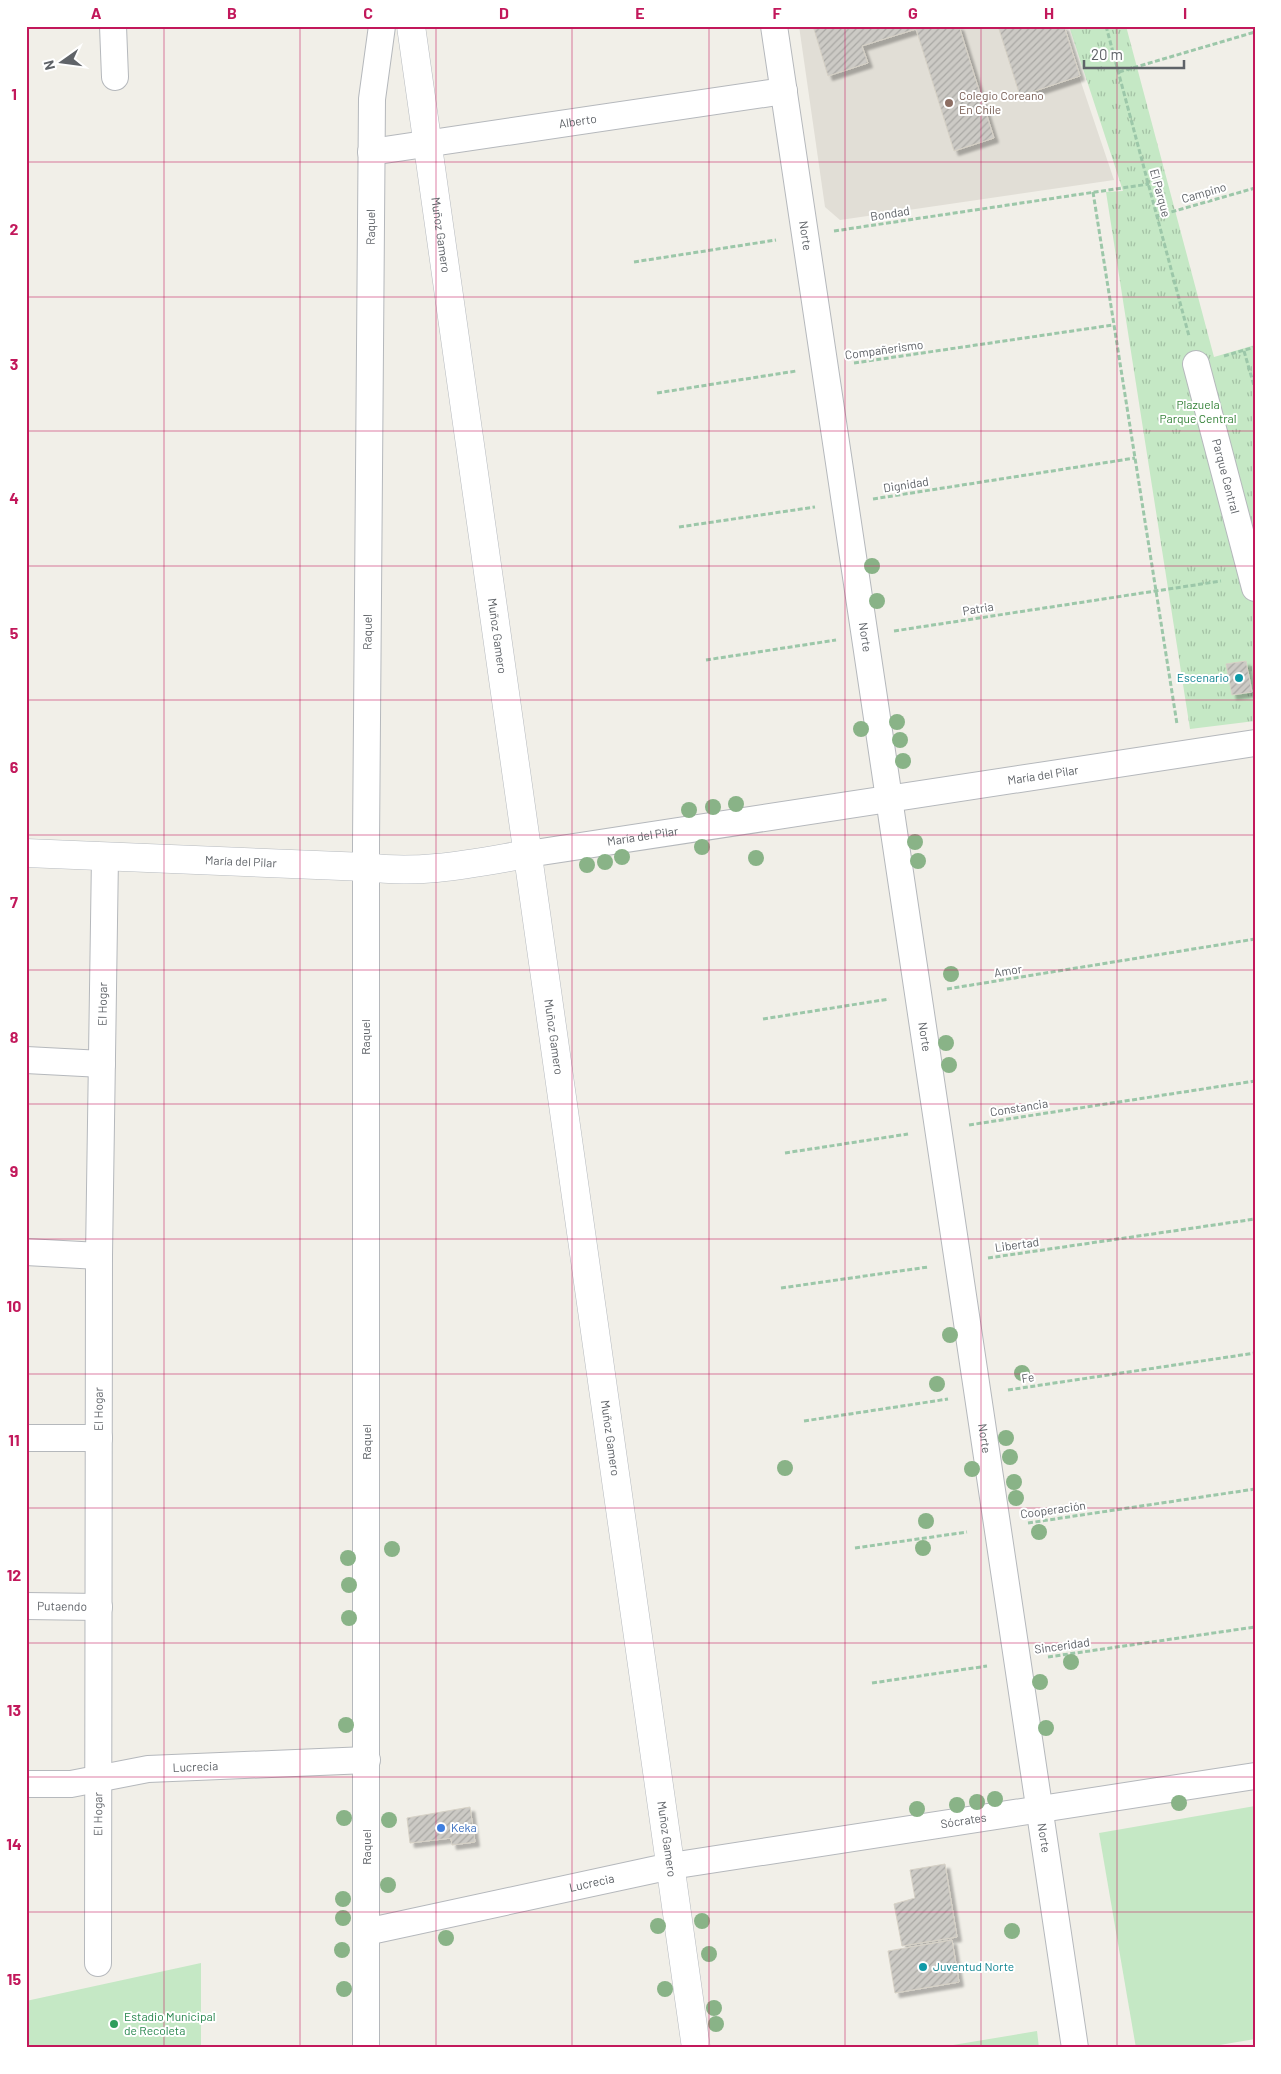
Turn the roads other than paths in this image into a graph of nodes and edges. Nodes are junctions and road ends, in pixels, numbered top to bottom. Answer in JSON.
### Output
{"nodes":[{"id":1,"x":113,"y":26,"type":"edge"},
{"id":2,"x":382,"y":26,"type":"edge"},
{"id":3,"x":411,"y":26,"type":"edge"},
{"id":4,"x":774,"y":26,"type":"edge"},
{"id":5,"x":116,"y":77,"type":"dead end"},
{"id":6,"x":784,"y":91,"type":"junction"},
{"id":7,"x":428,"y":143,"type":"junction"},
{"id":8,"x":371,"y":152,"type":"junction"},
{"id":9,"x":1196,"y":364,"type":"road end"},
{"id":10,"x":1253,"y":582,"type":"edge"},
{"id":11,"x":1255,"y":743,"type":"edge"},
{"id":12,"x":890,"y":800,"type":"junction"},
{"id":13,"x":26,"y":853,"type":"edge"},
{"id":14,"x":528,"y":854,"type":"junction"},
{"id":15,"x":105,"y":856,"type":"junction"},
{"id":16,"x":366,"y":867,"type":"junction"},
{"id":17,"x":26,"y":1060,"type":"edge"},
{"id":18,"x":102,"y":1064,"type":"junction"},
{"id":19,"x":26,"y":1252,"type":"edge"},
{"id":20,"x":99,"y":1256,"type":"junction"},
{"id":21,"x":26,"y":1438,"type":"edge"},
{"id":22,"x":99,"y":1438,"type":"junction"},
{"id":23,"x":26,"y":1606,"type":"edge"},
{"id":24,"x":99,"y":1607,"type":"junction"},
{"id":25,"x":367,"y":1760,"type":"junction"},
{"id":26,"x":1255,"y":1776,"type":"edge"},
{"id":27,"x":99,"y":1780,"type":"junction"},
{"id":28,"x":26,"y":1784,"type":"edge"},
{"id":29,"x":1040,"y":1810,"type":"junction"},
{"id":30,"x":671,"y":1866,"type":"junction"},
{"id":31,"x":366,"y":1932,"type":"junction"},
{"id":32,"x":98,"y":1963,"type":"dead end"},
{"id":33,"x":366,"y":2048,"type":"edge"},
{"id":34,"x":696,"y":2048,"type":"edge"},
{"id":35,"x":1075,"y":2048,"type":"edge"}],
"edges":[{"from":1,"to":5,"type":"street"},
{"from":2,"to":8,"type":"street","name":"Raquel"},
{"from":3,"to":7,"type":"street","name":"Muñoz Gamero"},
{"from":4,"to":6,"type":"street","name":"Norte"},
{"from":6,"to":7,"type":"street","name":"Alberto"},
{"from":6,"to":12,"type":"street","name":"Norte"},
{"from":7,"to":8,"type":"street","name":"Alberto"},
{"from":7,"to":14,"type":"street","name":"Muñoz Gamero"},
{"from":8,"to":16,"type":"street","name":"Raquel"},
{"from":9,"to":10,"type":"street","name":"Parque Central"},
{"from":11,"to":12,"type":"street","name":"María del Pilar"},
{"from":12,"to":14,"type":"street","name":"María del Pilar"},
{"from":12,"to":29,"type":"street","name":"Norte"},
{"from":13,"to":15,"type":"street","name":"María del Pilar"},
{"from":14,"to":16,"type":"street","name":"María del Pilar"},
{"from":14,"to":30,"type":"street","name":"Muñoz Gamero"},
{"from":15,"to":16,"type":"street","name":"María del Pilar"},
{"from":15,"to":18,"type":"street","name":"El Hogar"},
{"from":16,"to":25,"type":"street","name":"Raquel"},
{"from":17,"to":18,"type":"street"},
{"from":18,"to":20,"type":"street","name":"El Hogar"},
{"from":19,"to":20,"type":"street"},
{"from":20,"to":22,"type":"street","name":"El Hogar"},
{"from":21,"to":22,"type":"street"},
{"from":22,"to":24,"type":"street","name":"El Hogar"},
{"from":23,"to":24,"type":"street","name":"Putaendo"},
{"from":24,"to":27,"type":"street","name":"El Hogar"},
{"from":25,"to":27,"type":"street","name":"Lucrecia"},
{"from":25,"to":31,"type":"street","name":"Raquel"},
{"from":26,"to":29,"type":"street","name":"Sócrates"},
{"from":27,"to":28,"type":"street","name":"Lucrecia"},
{"from":27,"to":32,"type":"street","name":"El Hogar"},
{"from":29,"to":30,"type":"street","name":"Sócrates"},
{"from":29,"to":35,"type":"street","name":"Norte"},
{"from":30,"to":31,"type":"street","name":"Lucrecia"},
{"from":30,"to":34,"type":"street","name":"Muñoz Gamero"},
{"from":31,"to":33,"type":"street","name":"Raquel"}]}
